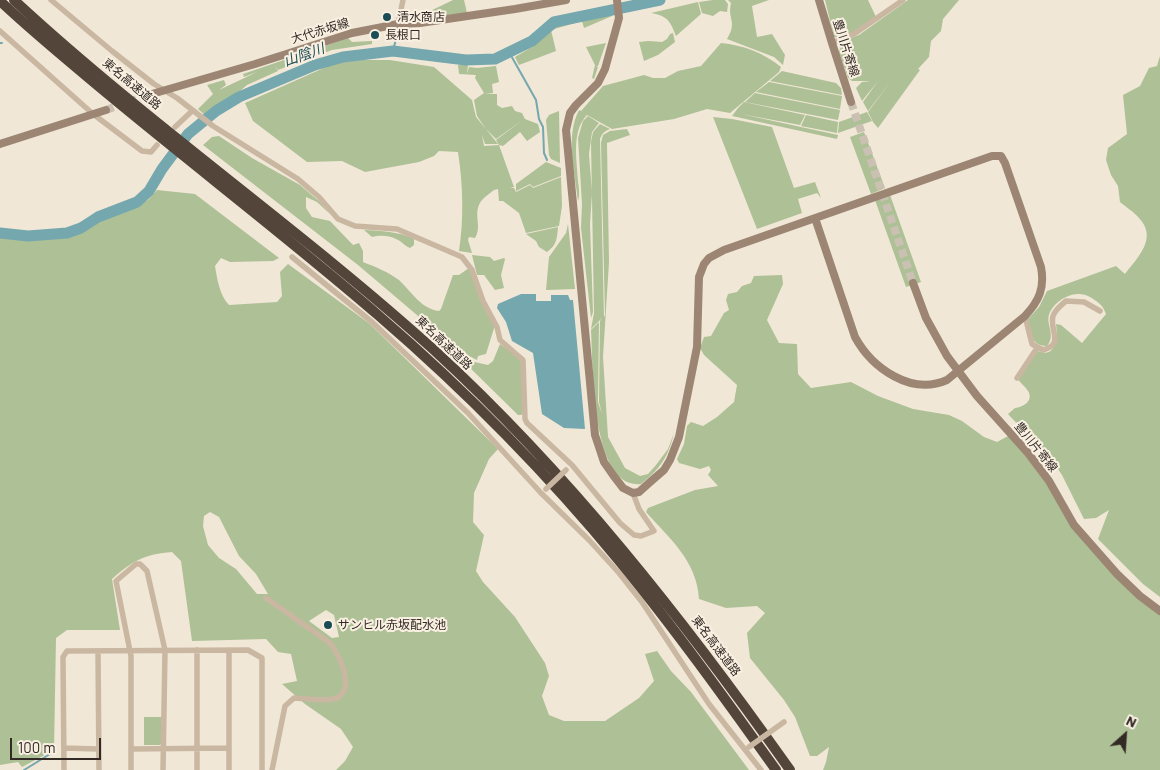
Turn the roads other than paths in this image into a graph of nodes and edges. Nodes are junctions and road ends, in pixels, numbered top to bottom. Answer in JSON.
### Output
{"nodes":[{"id":1,"x":14,"y":0,"type":"edge"},
{"id":2,"x":51,"y":0,"type":"edge"},
{"id":3,"x":403,"y":0,"type":"edge"},
{"id":4,"x":566,"y":0,"type":"edge"},
{"id":5,"x":617,"y":0,"type":"edge"},
{"id":6,"x":819,"y":0,"type":"edge"},
{"id":7,"x":903,"y":0,"type":"edge"},
{"id":8,"x":0,"y":2,"type":"edge"},
{"id":9,"x":398,"y":24,"type":"junction"},
{"id":10,"x":0,"y":31,"type":"edge"},
{"id":11,"x":832,"y":43,"type":"junction"},
{"id":12,"x":165,"y":90,"type":"junction"},
{"id":13,"x":145,"y":96,"type":"tunnel mouth"},
{"id":14,"x":851,"y":102,"type":"tunnel mouth"},
{"id":15,"x":106,"y":110,"type":"tunnel mouth"},
{"id":16,"x":194,"y":112,"type":"junction"},
{"id":17,"x":93,"y":114,"type":"junction"},
{"id":18,"x":168,"y":137,"type":"junction"},
{"id":19,"x":0,"y":144,"type":"edge"},
{"id":20,"x":191,"y":155,"type":"junction"},
{"id":21,"x":815,"y":218,"type":"junction"},
{"id":22,"x":292,"y":257,"type":"dead end"},
{"id":23,"x":913,"y":283,"type":"tunnel mouth"},
{"id":24,"x":1100,"y":311,"type":"dead end"},
{"id":25,"x":1025,"y":316,"type":"junction"},
{"id":26,"x":1037,"y":348,"type":"junction"},
{"id":27,"x":959,"y":372,"type":"junction"},
{"id":28,"x":1017,"y":378,"type":"dead end"},
{"id":29,"x":572,"y":465,"type":"junction"},
{"id":30,"x":544,"y":491,"type":"junction"},
{"id":31,"x":633,"y":493,"type":"junction"},
{"id":32,"x":266,"y":598,"type":"dead end"},
{"id":33,"x":1160,"y":611,"type":"edge"},
{"id":34,"x":130,"y":650,"type":"junction"},
{"id":35,"x":165,"y":650,"type":"junction"},
{"id":36,"x":197,"y":650,"type":"junction"},
{"id":37,"x":229,"y":650,"type":"junction"},
{"id":38,"x":98,"y":651,"type":"junction"},
{"id":39,"x":784,"y":722,"type":"dead end"},
{"id":40,"x":64,"y":748,"type":"junction"},
{"id":41,"x":163,"y":748,"type":"junction"},
{"id":42,"x":197,"y":748,"type":"junction"},
{"id":43,"x":229,"y":748,"type":"junction"},
{"id":44,"x":98,"y":749,"type":"junction"},
{"id":45,"x":131,"y":749,"type":"junction"},
{"id":46,"x":747,"y":749,"type":"junction"},
{"id":47,"x":64,"y":770,"type":"edge"},
{"id":48,"x":99,"y":770,"type":"edge"},
{"id":49,"x":131,"y":770,"type":"edge"},
{"id":50,"x":163,"y":770,"type":"edge"},
{"id":51,"x":197,"y":770,"type":"edge"},
{"id":52,"x":229,"y":770,"type":"edge"},
{"id":53,"x":262,"y":770,"type":"edge"},
{"id":54,"x":272,"y":770,"type":"edge"},
{"id":55,"x":761,"y":770,"type":"edge"},
{"id":56,"x":776,"y":770,"type":"edge"},
{"id":57,"x":790,"y":770,"type":"edge"}],
"edges":[{"from":1,"to":18,"type":"highway","name":"東名高速道路"},
{"from":2,"to":12,"type":"street"},
{"from":3,"to":9,"type":"street"},
{"from":4,"to":9,"type":"street","name":"大代赤坂線"},
{"from":5,"to":31,"type":"street"},
{"from":6,"to":11,"type":"street","name":"豊川片寄線"},
{"from":7,"to":11,"type":"street"},
{"from":8,"to":18,"type":"highway","name":"東名高速道路"},
{"from":9,"to":12,"type":"street","name":"大代赤坂線"},
{"from":10,"to":17,"type":"street"},
{"from":11,"to":14,"type":"street","name":"豊川片寄線"},
{"from":12,"to":13,"type":"street","name":"大代赤坂線"},
{"from":12,"to":16,"type":"street"},
{"from":15,"to":17,"type":"street"},
{"from":16,"to":18,"type":"street"},
{"from":16,"to":29,"type":"street"},
{"from":17,"to":18,"type":"street"},
{"from":17,"to":19,"type":"street"},
{"from":18,"to":20,"type":"highway","name":"東名高速道路"},
{"from":20,"to":56,"type":"highway","name":"東名高速道路"},
{"from":20,"to":57,"type":"highway","name":"東名高速道路"},
{"from":21,"to":25,"type":"street"},
{"from":21,"to":27,"type":"street"},
{"from":21,"to":31,"type":"street"},
{"from":22,"to":30,"type":"street"},
{"from":23,"to":27,"type":"street","name":"豊川片寄線"},
{"from":24,"to":26,"type":"street"},
{"from":25,"to":26,"type":"street"},
{"from":25,"to":27,"type":"street"},
{"from":26,"to":28,"type":"street"},
{"from":27,"to":33,"type":"street","name":"豊川片寄線"},
{"from":29,"to":30,"type":"street","bridge":true},
{"from":29,"to":31,"type":"street"},
{"from":30,"to":46,"type":"street"},
{"from":32,"to":54,"type":"street"},
{"from":34,"to":35,"type":"street"},
{"from":34,"to":35,"type":"street"},
{"from":34,"to":38,"type":"street"},
{"from":34,"to":45,"type":"street"},
{"from":35,"to":36,"type":"street"},
{"from":35,"to":41,"type":"street"},
{"from":36,"to":37,"type":"street"},
{"from":36,"to":42,"type":"street"},
{"from":37,"to":43,"type":"street"},
{"from":37,"to":53,"type":"street"},
{"from":38,"to":40,"type":"street"},
{"from":38,"to":44,"type":"street"},
{"from":39,"to":46,"type":"street","bridge":true},
{"from":40,"to":44,"type":"street"},
{"from":40,"to":47,"type":"street"},
{"from":41,"to":42,"type":"street"},
{"from":41,"to":45,"type":"street"},
{"from":41,"to":50,"type":"street"},
{"from":42,"to":43,"type":"street"},
{"from":42,"to":51,"type":"street"},
{"from":43,"to":52,"type":"street"},
{"from":44,"to":48,"type":"street"},
{"from":45,"to":49,"type":"street"},
{"from":46,"to":55,"type":"street"}]}
